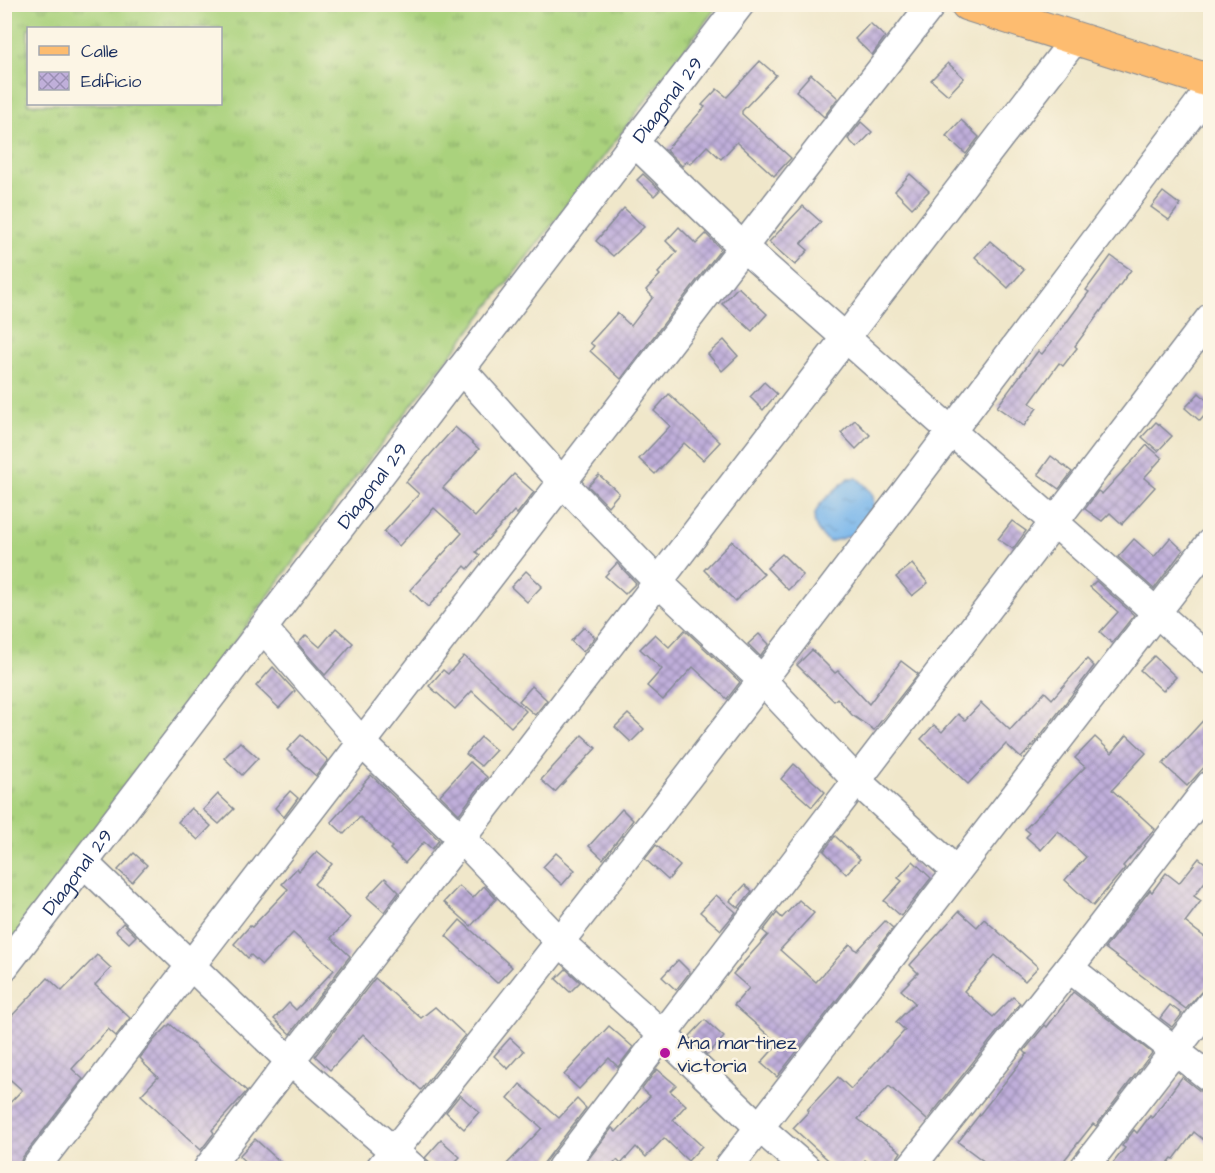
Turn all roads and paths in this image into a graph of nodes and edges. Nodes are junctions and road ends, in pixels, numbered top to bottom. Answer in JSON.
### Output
{"nodes":[{"id":1,"x":740,"y":4,"type":"edge"},
{"id":2,"x":932,"y":4,"type":"edge"},
{"id":3,"x":967,"y":4,"type":"edge"},
{"id":4,"x":1075,"y":39,"type":"junction"},
{"id":5,"x":1210,"y":81,"type":"edge"},
{"id":6,"x":1210,"y":89,"type":"edge"},
{"id":7,"x":634,"y":142,"type":"junction"},
{"id":8,"x":743,"y":247,"type":"junction"},
{"id":9,"x":1210,"y":318,"type":"edge"},
{"id":10,"x":846,"y":337,"type":"junction"},
{"id":11,"x":461,"y":369,"type":"junction"},
{"id":12,"x":952,"y":430,"type":"junction"},
{"id":13,"x":563,"y":483,"type":"junction"},
{"id":14,"x":1054,"y":522,"type":"junction"},
{"id":15,"x":1210,"y":543,"type":"edge"},
{"id":16,"x":658,"y":582,"type":"junction"},
{"id":17,"x":1157,"y":612,"type":"junction"},
{"id":18,"x":263,"y":628,"type":"junction"},
{"id":19,"x":1210,"y":660,"type":"edge"},
{"id":20,"x":763,"y":681,"type":"junction"},
{"id":21,"x":363,"y":744,"type":"junction"},
{"id":22,"x":857,"y":781,"type":"junction"},
{"id":23,"x":1210,"y":785,"type":"edge"},
{"id":24,"x":461,"y":838,"type":"junction"},
{"id":25,"x":84,"y":863,"type":"junction"},
{"id":26,"x":956,"y":871,"type":"junction"},
{"id":27,"x":560,"y":942,"type":"junction"},
{"id":28,"x":191,"y":966,"type":"junction"},
{"id":29,"x":4,"y":967,"type":"edge"},
{"id":30,"x":1069,"y":968,"type":"junction"},
{"id":31,"x":1210,"y":1005,"type":"edge"},
{"id":32,"x":663,"y":1035,"type":"junction"},
{"id":33,"x":1176,"y":1051,"type":"junction"},
{"id":34,"x":290,"y":1061,"type":"junction"},
{"id":35,"x":1210,"y":1078,"type":"edge"},
{"id":36,"x":760,"y":1128,"type":"junction"},
{"id":37,"x":396,"y":1163,"type":"edge"},
{"id":38,"x":35,"y":1168,"type":"edge"},
{"id":39,"x":208,"y":1168,"type":"edge"},
{"id":40,"x":561,"y":1168,"type":"edge"},
{"id":41,"x":728,"y":1168,"type":"edge"},
{"id":42,"x":806,"y":1168,"type":"edge"},
{"id":43,"x":910,"y":1168,"type":"edge"},
{"id":44,"x":1084,"y":1168,"type":"edge"}],
"edges":[{"from":1,"to":7,"type":"street","name":"Diagonal 29"},
{"from":2,"to":8,"type":"street"},
{"from":3,"to":4,"type":"main road"},
{"from":4,"to":5,"type":"main road"},
{"from":4,"to":10,"type":"street"},
{"from":6,"to":12,"type":"street"},
{"from":7,"to":8,"type":"street"},
{"from":7,"to":11,"type":"street","name":"Diagonal 29"},
{"from":8,"to":10,"type":"street"},
{"from":8,"to":13,"type":"street"},
{"from":9,"to":14,"type":"street"},
{"from":10,"to":12,"type":"street"},
{"from":10,"to":16,"type":"street"},
{"from":11,"to":13,"type":"street"},
{"from":11,"to":18,"type":"street","name":"Diagonal 29"},
{"from":12,"to":14,"type":"street"},
{"from":12,"to":20,"type":"street"},
{"from":13,"to":16,"type":"street"},
{"from":13,"to":21,"type":"street"},
{"from":14,"to":17,"type":"street"},
{"from":14,"to":22,"type":"street"},
{"from":15,"to":17,"type":"street"},
{"from":16,"to":20,"type":"street"},
{"from":16,"to":24,"type":"street"},
{"from":17,"to":19,"type":"street"},
{"from":17,"to":26,"type":"street"},
{"from":18,"to":21,"type":"street"},
{"from":18,"to":25,"type":"street","name":"Diagonal 29"},
{"from":20,"to":22,"type":"street"},
{"from":20,"to":27,"type":"street"},
{"from":21,"to":24,"type":"street"},
{"from":21,"to":28,"type":"street"},
{"from":22,"to":26,"type":"street"},
{"from":22,"to":32,"type":"street"},
{"from":23,"to":30,"type":"street"},
{"from":24,"to":27,"type":"street"},
{"from":24,"to":34,"type":"street"},
{"from":25,"to":28,"type":"street"},
{"from":25,"to":29,"type":"street","name":"Diagonal 29"},
{"from":26,"to":36,"type":"street"},
{"from":27,"to":32,"type":"street"},
{"from":27,"to":37,"type":"street"},
{"from":28,"to":34,"type":"street"},
{"from":28,"to":38,"type":"street"},
{"from":30,"to":33,"type":"street"},
{"from":30,"to":43,"type":"street"},
{"from":31,"to":33,"type":"street"},
{"from":32,"to":36,"type":"street"},
{"from":32,"to":40,"type":"street"},
{"from":33,"to":35,"type":"street"},
{"from":33,"to":44,"type":"street"},
{"from":34,"to":37,"type":"street"},
{"from":34,"to":39,"type":"street"},
{"from":36,"to":41,"type":"street"},
{"from":36,"to":42,"type":"street"}]}
